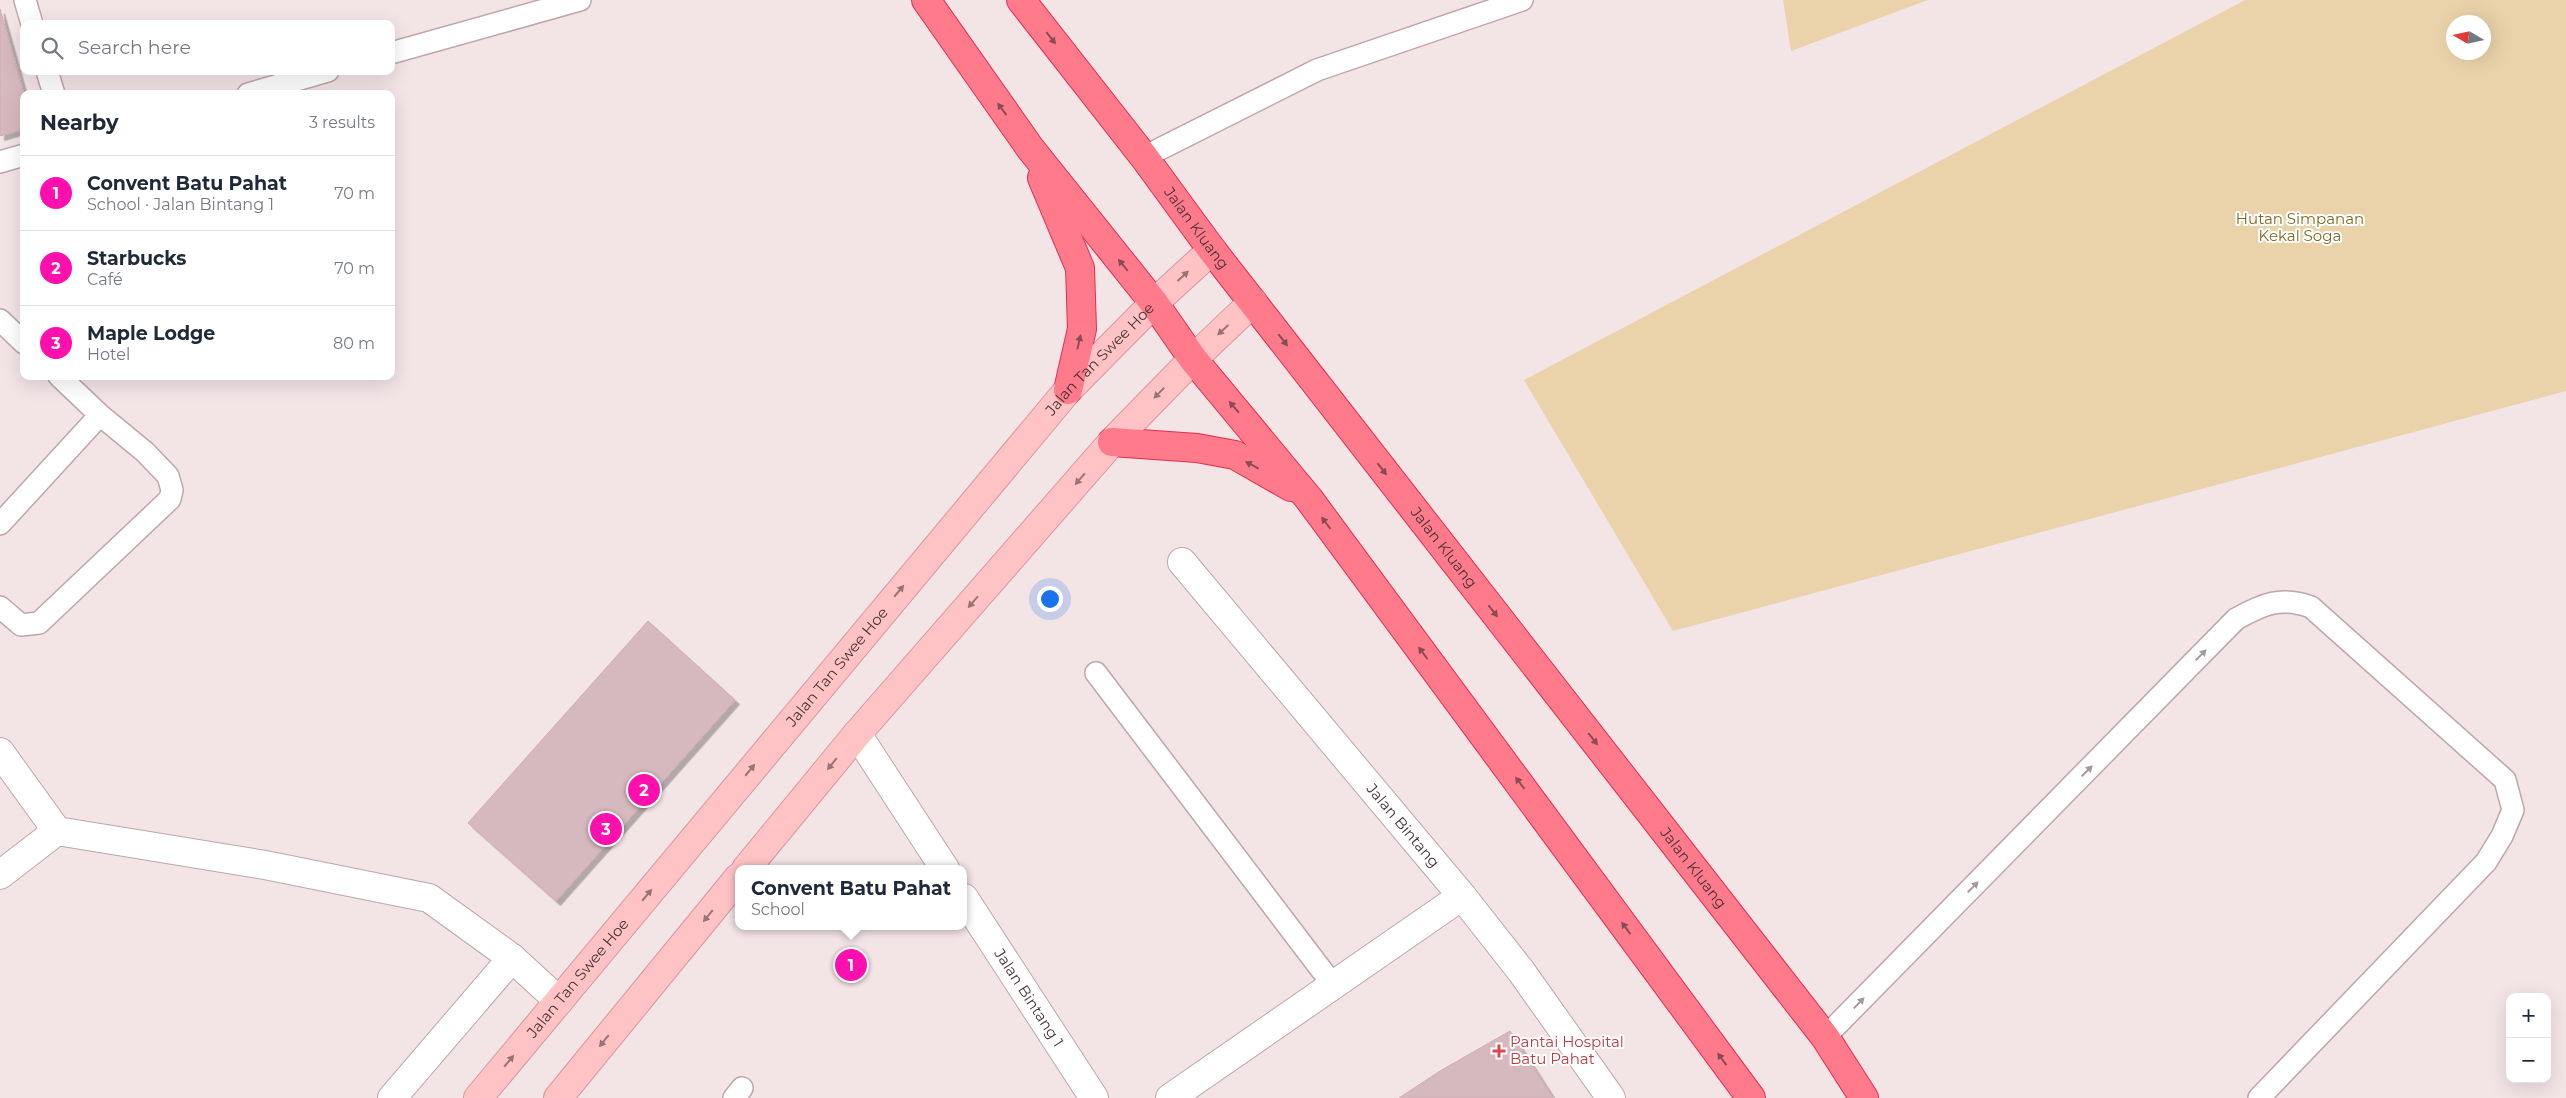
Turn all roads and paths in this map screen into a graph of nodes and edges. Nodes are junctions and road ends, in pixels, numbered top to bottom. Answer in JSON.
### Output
{"nodes":[{"id":1,"x":25,"y":0,"type":"edge"},
{"id":2,"x":580,"y":0,"type":"edge"},
{"id":3,"x":926,"y":0,"type":"edge"},
{"id":4,"x":1021,"y":0,"type":"edge"},
{"id":5,"x":1522,"y":0,"type":"edge"},
{"id":6,"x":31,"y":20,"type":"edge"},
{"id":7,"x":395,"y":52,"type":"edge"},
{"id":8,"x":48,"y":75,"type":"edge"},
{"id":9,"x":314,"y":75,"type":"edge"},
{"id":10,"x":53,"y":90,"type":"edge"},
{"id":11,"x":262,"y":90,"type":"edge"},
{"id":12,"x":1030,"y":148,"type":"junction"},
{"id":13,"x":20,"y":156,"type":"edge"},
{"id":14,"x":1144,"y":157,"type":"junction"},
{"id":15,"x":0,"y":162,"type":"edge"},
{"id":16,"x":1212,"y":250,"type":"junction"},
{"id":17,"x":1253,"y":302,"type":"junction"},
{"id":18,"x":1154,"y":303,"type":"junction"},
{"id":19,"x":0,"y":320,"type":"edge"},
{"id":20,"x":20,"y":338,"type":"edge"},
{"id":21,"x":1193,"y":358,"type":"junction"},
{"id":22,"x":63,"y":380,"type":"edge"},
{"id":23,"x":1068,"y":390,"type":"junction"},
{"id":24,"x":100,"y":415,"type":"junction"},
{"id":25,"x":1112,"y":442,"type":"junction"},
{"id":26,"x":1309,"y":500,"type":"junction"},
{"id":27,"x":0,"y":524,"type":"edge"},
{"id":28,"x":1182,"y":562,"type":"dead end"},
{"id":29,"x":0,"y":607,"type":"edge"},
{"id":30,"x":1096,"y":673,"type":"dead end"},
{"id":31,"x":857,"y":734,"type":"junction"},
{"id":32,"x":0,"y":752,"type":"edge"},
{"id":33,"x":57,"y":831,"type":"junction"},
{"id":34,"x":749,"y":865,"type":"edge"},
{"id":35,"x":942,"y":865,"type":"edge"},
{"id":36,"x":0,"y":875,"type":"edge"},
{"id":37,"x":735,"y":882,"type":"edge"},
{"id":38,"x":1462,"y":896,"type":"junction"},
{"id":39,"x":967,"y":903,"type":"edge"},
{"id":40,"x":512,"y":958,"type":"junction"},
{"id":41,"x":1333,"y":985,"type":"junction"},
{"id":42,"x":559,"y":1001,"type":"junction"},
{"id":43,"x":1825,"y":1038,"type":"junction"},
{"id":44,"x":392,"y":1098,"type":"edge"},
{"id":45,"x":478,"y":1098,"type":"edge"},
{"id":46,"x":558,"y":1098,"type":"edge"},
{"id":47,"x":1094,"y":1098,"type":"edge"},
{"id":48,"x":1170,"y":1098,"type":"edge"},
{"id":49,"x":1611,"y":1098,"type":"edge"},
{"id":50,"x":1751,"y":1098,"type":"edge"},
{"id":51,"x":1864,"y":1098,"type":"edge"},
{"id":52,"x":2259,"y":1098,"type":"edge"}],
"edges":[{"from":1,"to":6,"type":"lane"},
{"from":2,"to":7,"type":"lane"},
{"from":12,"to":3,"type":"highway","one_way":true},
{"from":4,"to":14,"type":"highway","name":"Jalan Kluang","one_way":true},
{"from":5,"to":14,"type":"lane"},
{"from":8,"to":10,"type":"lane"},
{"from":9,"to":11,"type":"lane"},
{"from":18,"to":12,"type":"highway","one_way":true},
{"from":23,"to":12,"type":"highway","one_way":true},
{"from":13,"to":15,"type":"lane"},
{"from":14,"to":16,"type":"highway","name":"Jalan Kluang"},
{"from":16,"to":17,"type":"highway","name":"Jalan Kluang"},
{"from":18,"to":16,"type":"main road","name":"Jalan Tan Swee Hoe","one_way":true},
{"from":17,"to":21,"type":"main road","one_way":true},
{"from":17,"to":43,"type":"highway","name":"Jalan Kluang","one_way":true},
{"from":18,"to":21,"type":"highway"},
{"from":18,"to":23,"type":"main road","name":"Jalan Tan Swee Hoe"},
{"from":19,"to":20,"type":"lane"},
{"from":21,"to":25,"type":"main road","one_way":true},
{"from":26,"to":21,"type":"highway","one_way":true},
{"from":22,"to":24,"type":"lane"},
{"from":42,"to":23,"type":"main road","name":"Jalan Tan Swee Hoe","one_way":true},
{"from":24,"to":27,"type":"lane"},
{"from":24,"to":29,"type":"lane"},
{"from":26,"to":25,"type":"highway","one_way":true},
{"from":25,"to":31,"type":"main road","one_way":true},
{"from":50,"to":26,"type":"highway","one_way":true},
{"from":28,"to":38,"type":"street","name":"Jalan Bintang"},
{"from":30,"to":41,"type":"lane"},
{"from":31,"to":34,"type":"main road","one_way":true},
{"from":31,"to":35,"type":"street"},
{"from":32,"to":33,"type":"street"},
{"from":33,"to":36,"type":"street"},
{"from":33,"to":40,"type":"street"},
{"from":37,"to":46,"type":"main road","one_way":true},
{"from":38,"to":41,"type":"street"},
{"from":38,"to":49,"type":"street","name":"Jalan Bintang"},
{"from":39,"to":47,"type":"street","name":"Jalan Bintang 1"},
{"from":40,"to":42,"type":"street"},
{"from":40,"to":44,"type":"street"},
{"from":41,"to":48,"type":"street"},
{"from":45,"to":42,"type":"main road","name":"Jalan Tan Swee Hoe","one_way":true},
{"from":43,"to":51,"type":"highway","name":"Jalan Kluang"},
{"from":43,"to":52,"type":"lane","one_way":true}]}
